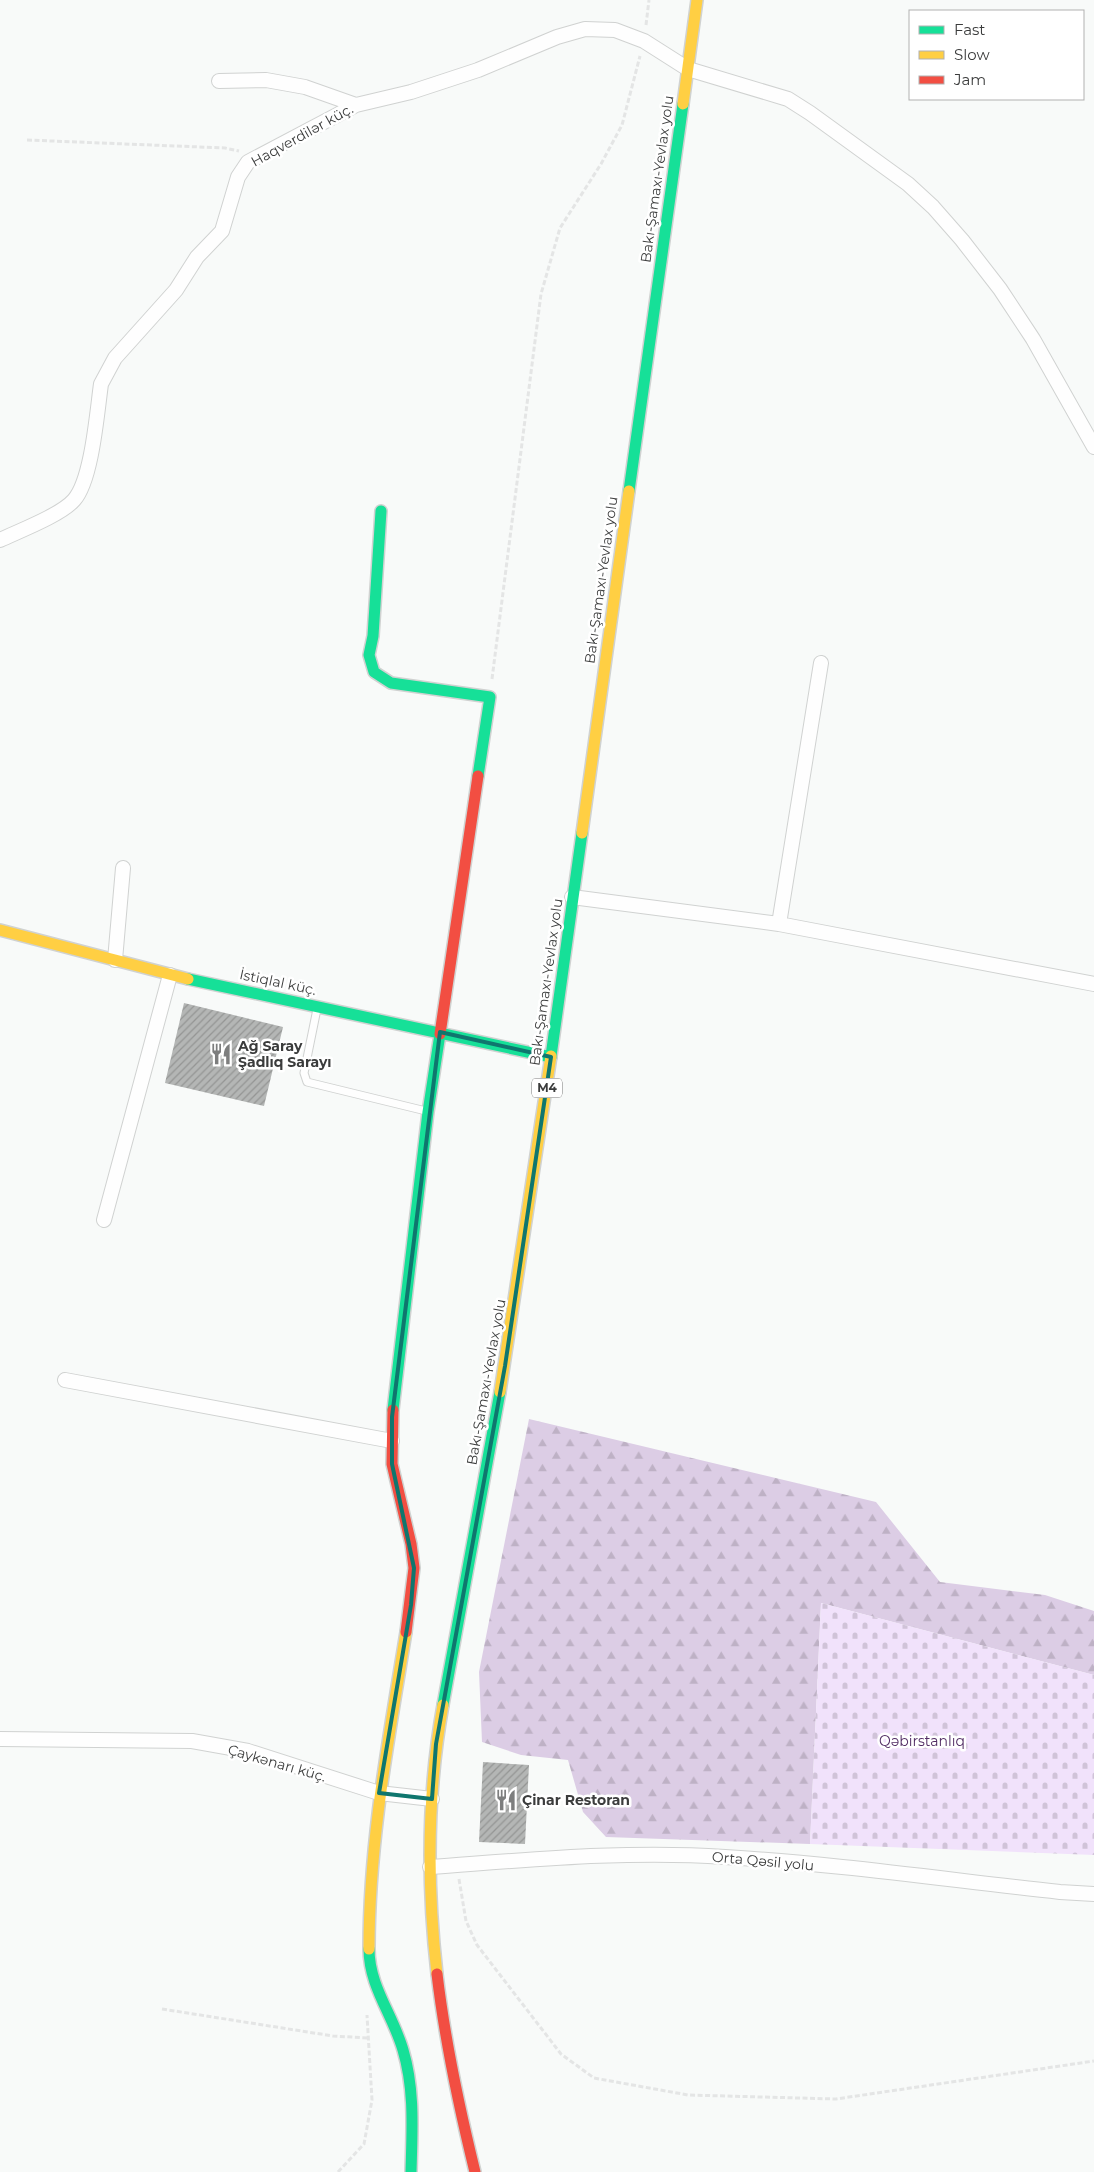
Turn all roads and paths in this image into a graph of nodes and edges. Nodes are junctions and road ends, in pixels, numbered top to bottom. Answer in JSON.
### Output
{"nodes":[{"id":1,"x":649,"y":0,"type":"edge"},
{"id":2,"x":697,"y":0,"type":"edge"},
{"id":3,"x":644,"y":41,"type":"junction"},
{"id":4,"x":688,"y":69,"type":"junction"},
{"id":5,"x":219,"y":81,"type":"dead end"},
{"id":6,"x":356,"y":105,"type":"junction"},
{"id":7,"x":27,"y":140,"type":"dead end"},
{"id":8,"x":248,"y":162,"type":"junction"},
{"id":9,"x":1094,"y":448,"type":"edge"},
{"id":10,"x":381,"y":511,"type":"dead end"},
{"id":11,"x":0,"y":540,"type":"edge"},
{"id":12,"x":821,"y":663,"type":"dead end"},
{"id":13,"x":490,"y":697,"type":"junction"},
{"id":14,"x":123,"y":868,"type":"dead end"},
{"id":15,"x":572,"y":897,"type":"junction"},
{"id":16,"x":779,"y":924,"type":"junction"},
{"id":17,"x":0,"y":930,"type":"edge"},
{"id":18,"x":115,"y":960,"type":"junction"},
{"id":19,"x":170,"y":975,"type":"junction"},
{"id":20,"x":1094,"y":984,"type":"edge"},
{"id":21,"x":318,"y":1006,"type":"junction"},
{"id":22,"x":440,"y":1032,"type":"junction"},
{"id":23,"x":551,"y":1057,"type":"junction"},
{"id":24,"x":428,"y":1112,"type":"junction"},
{"id":25,"x":104,"y":1220,"type":"dead end"},
{"id":26,"x":65,"y":1380,"type":"dead end"},
{"id":27,"x":392,"y":1441,"type":"junction"},
{"id":28,"x":0,"y":1739,"type":"edge"},
{"id":29,"x":379,"y":1794,"type":"junction"},
{"id":30,"x":432,"y":1799,"type":"junction"},
{"id":31,"x":457,"y":1865,"type":"junction"},
{"id":32,"x":430,"y":1867,"type":"junction"},
{"id":33,"x":1094,"y":1894,"type":"edge"},
{"id":34,"x":162,"y":2009,"type":"dead end"},
{"id":35,"x":367,"y":2014,"type":"dead end"},
{"id":36,"x":368,"y":2038,"type":"junction"},
{"id":37,"x":1094,"y":2061,"type":"edge"},
{"id":38,"x":338,"y":2172,"type":"edge"},
{"id":39,"x":410,"y":2172,"type":"edge"},
{"id":40,"x":476,"y":2172,"type":"edge"}],
"edges":[{"from":1,"to":3,"type":"path"},
{"from":2,"to":4,"type":"main road","name":"Bakı-Şamaxı-Yevlax yolu","number":"M4"},
{"from":3,"to":4,"type":"street","name":"Haqverdilər küç."},
{"from":3,"to":6,"type":"street","name":"Haqverdilər küç."},
{"from":3,"to":13,"type":"path"},
{"from":4,"to":9,"type":"street","name":"Haqverdilər küç."},
{"from":4,"to":15,"type":"main road","name":"Bakı-Şamaxı-Yevlax yolu","number":"M4"},
{"from":5,"to":6,"type":"street"},
{"from":6,"to":8,"type":"street","name":"Haqverdilər küç."},
{"from":7,"to":8,"type":"path"},
{"from":8,"to":11,"type":"street","name":"Haqverdilər küç."},
{"from":10,"to":13,"type":"main road"},
{"from":12,"to":16,"type":"street"},
{"from":13,"to":22,"type":"main road"},
{"from":14,"to":18,"type":"street"},
{"from":15,"to":16,"type":"street"},
{"from":15,"to":23,"type":"main road","name":"Bakı-Şamaxı-Yevlax yolu","number":"M4"},
{"from":16,"to":20,"type":"street"},
{"from":17,"to":18,"type":"main road","name":"İstiqlal küç."},
{"from":18,"to":19,"type":"main road","name":"İstiqlal küç."},
{"from":19,"to":21,"type":"main road","name":"İstiqlal küç."},
{"from":19,"to":25,"type":"street"},
{"from":21,"to":22,"type":"main road","name":"İstiqlal küç."},
{"from":21,"to":24,"type":"lane"},
{"from":22,"to":23,"type":"main road","name":"İstiqlal küç."},
{"from":22,"to":24,"type":"main road"},
{"from":23,"to":30,"type":"main road","name":"Bakı-Şamaxı-Yevlax yolu","number":"M4"},
{"from":24,"to":27,"type":"main road"},
{"from":26,"to":27,"type":"street"},
{"from":27,"to":29,"type":"main road"},
{"from":28,"to":29,"type":"street","name":"Çaykənarı küç."},
{"from":29,"to":30,"type":"street","name":"Çaykənarı küç."},
{"from":29,"to":39,"type":"main road"},
{"from":30,"to":32,"type":"main road","name":"Bakı-Şamaxı-Yevlax yolu","number":"M4"},
{"from":31,"to":32,"type":"street","name":"Orta Qəsil yolu"},
{"from":31,"to":33,"type":"street","name":"Orta Qəsil yolu"},
{"from":31,"to":37,"type":"path"},
{"from":32,"to":40,"type":"main road","name":"Bakı-Şamaxı-Yevlax yolu","number":"M4"},
{"from":34,"to":36,"type":"path"},
{"from":35,"to":36,"type":"path"},
{"from":36,"to":38,"type":"path"}]}
